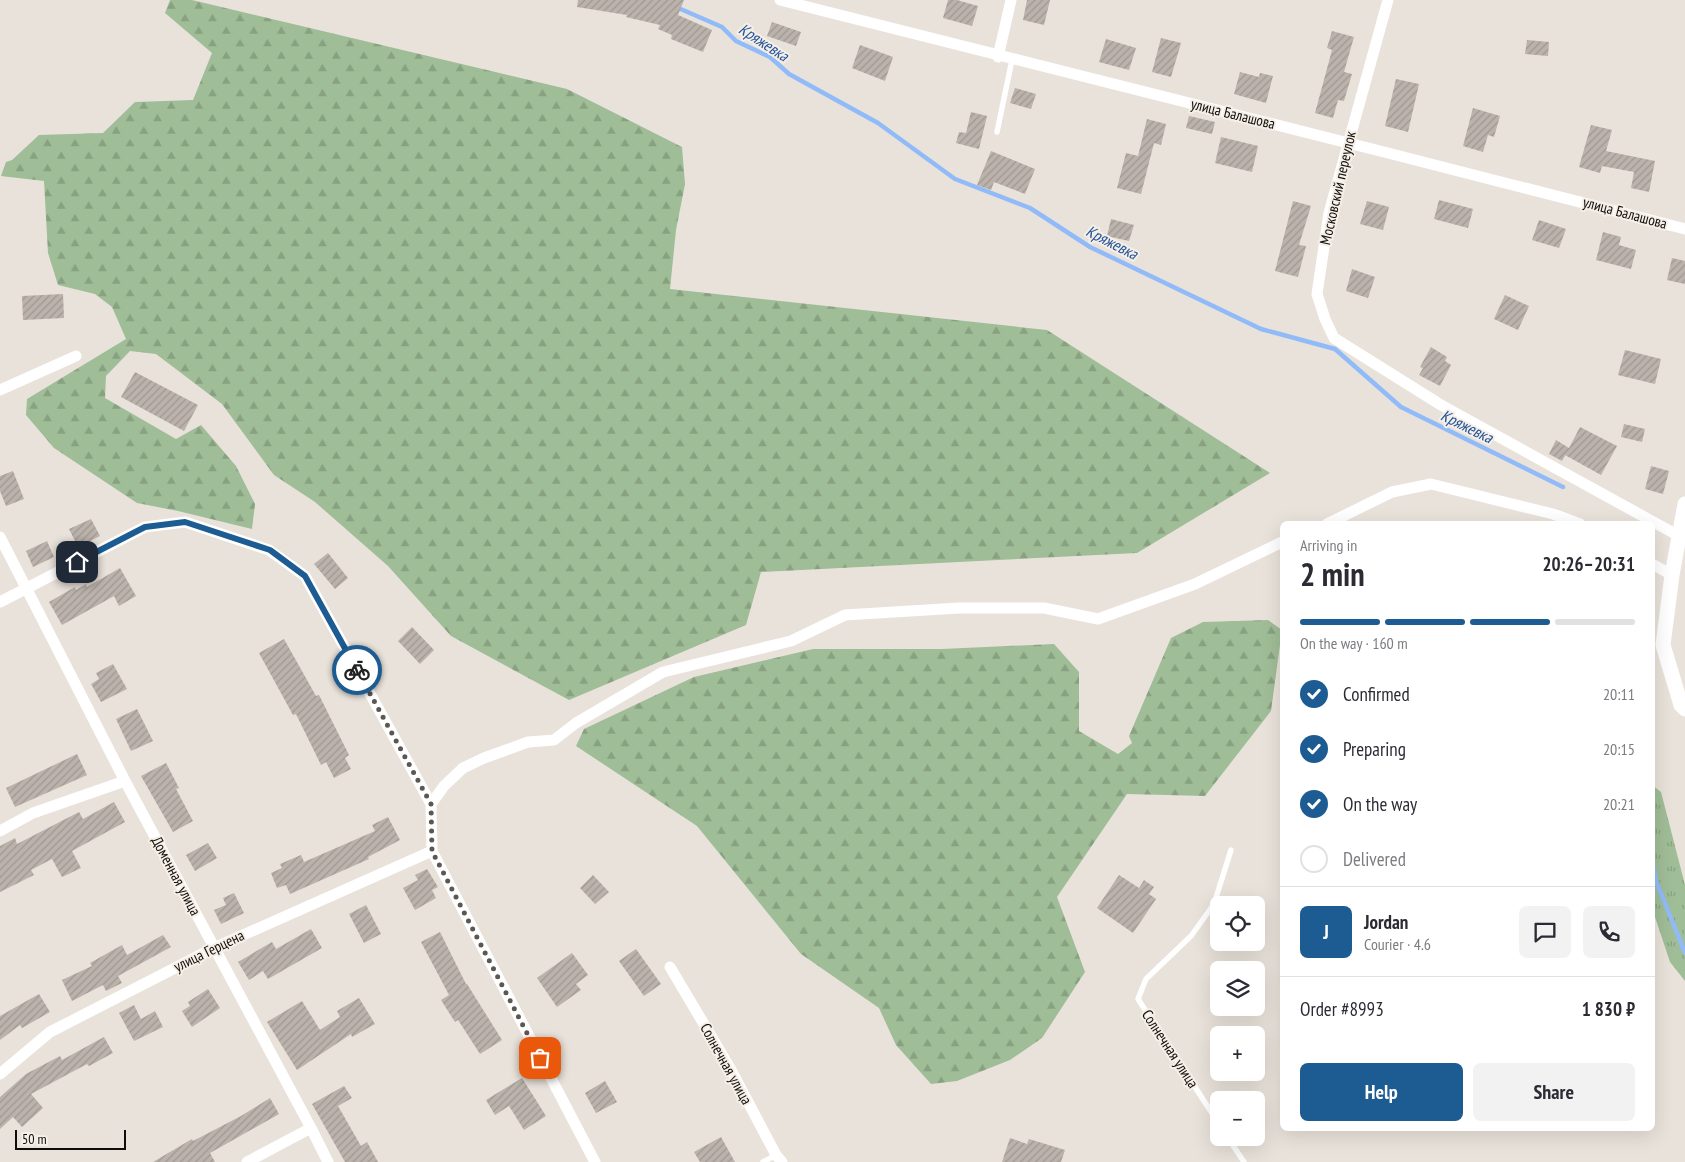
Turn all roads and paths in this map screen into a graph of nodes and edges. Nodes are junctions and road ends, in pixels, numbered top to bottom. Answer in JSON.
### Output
{"nodes":[{"id":1,"x":780,"y":0,"type":"edge"},
{"id":2,"x":1011,"y":0,"type":"edge"},
{"id":3,"x":1388,"y":0,"type":"edge"},
{"id":4,"x":998,"y":57,"type":"junction"},
{"id":5,"x":1012,"y":60,"type":"junction"},
{"id":6,"x":997,"y":132,"type":"dead end"},
{"id":7,"x":1348,"y":142,"type":"junction"},
{"id":8,"x":1685,"y":229,"type":"edge"},
{"id":9,"x":76,"y":356,"type":"dead end"},
{"id":10,"x":0,"y":390,"type":"edge"},
{"id":11,"x":1685,"y":504,"type":"edge"},
{"id":12,"x":1333,"y":521,"type":"edge"},
{"id":13,"x":1572,"y":521,"type":"edge"},
{"id":14,"x":1652,"y":521,"type":"edge"},
{"id":15,"x":1655,"y":523,"type":"edge"},
{"id":16,"x":1679,"y":536,"type":"junction"},
{"id":17,"x":0,"y":537,"type":"edge"},
{"id":18,"x":1280,"y":543,"type":"edge"},
{"id":19,"x":1655,"y":566,"type":"edge"},
{"id":20,"x":1672,"y":575,"type":"junction"},
{"id":21,"x":26,"y":588,"type":"junction"},
{"id":22,"x":0,"y":602,"type":"edge"},
{"id":23,"x":1685,"y":709,"type":"edge"},
{"id":24,"x":125,"y":781,"type":"junction"},
{"id":25,"x":431,"y":804,"type":"junction"},
{"id":26,"x":0,"y":831,"type":"edge"},
{"id":27,"x":1231,"y":850,"type":"dead end"},
{"id":28,"x":432,"y":851,"type":"junction"},
{"id":29,"x":214,"y":948,"type":"junction"},
{"id":30,"x":670,"y":967,"type":"dead end"},
{"id":31,"x":0,"y":1074,"type":"edge"},
{"id":32,"x":1210,"y":1110,"type":"edge"},
{"id":33,"x":311,"y":1128,"type":"junction"},
{"id":34,"x":1233,"y":1146,"type":"edge"},
{"id":35,"x":779,"y":1158,"type":"edge"},
{"id":36,"x":247,"y":1162,"type":"edge"},
{"id":37,"x":328,"y":1162,"type":"edge"},
{"id":38,"x":595,"y":1162,"type":"edge"},
{"id":39,"x":763,"y":1162,"type":"edge"},
{"id":40,"x":1244,"y":1162,"type":"edge"}],
"edges":[{"from":1,"to":4,"type":"street","name":"улица Балашова"},
{"from":2,"to":4,"type":"street"},
{"from":3,"to":7,"type":"street","name":"Московский переулок"},
{"from":4,"to":5,"type":"street","name":"улица Балашова"},
{"from":5,"to":6,"type":"lane"},
{"from":5,"to":7,"type":"street","name":"улица Балашова"},
{"from":7,"to":8,"type":"street","name":"улица Балашова"},
{"from":7,"to":14,"type":"street","name":"Московский переулок"},
{"from":9,"to":10,"type":"street"},
{"from":11,"to":16,"type":"street"},
{"from":12,"to":13,"type":"street"},
{"from":15,"to":16,"type":"street","name":"Московский переулок"},
{"from":16,"to":20,"type":"street"},
{"from":17,"to":21,"type":"street","name":"Доменная улица"},
{"from":18,"to":25,"type":"street"},
{"from":19,"to":20,"type":"street"},
{"from":20,"to":23,"type":"street"},
{"from":21,"to":22,"type":"street"},
{"from":21,"to":24,"type":"street","name":"Доменная улица"},
{"from":21,"to":25,"type":"street"},
{"from":24,"to":26,"type":"street"},
{"from":24,"to":29,"type":"street","name":"Доменная улица"},
{"from":25,"to":28,"type":"street"},
{"from":27,"to":32,"type":"lane","name":"Солнечная улица"},
{"from":28,"to":29,"type":"street","name":"улица Герцена"},
{"from":28,"to":38,"type":"street"},
{"from":29,"to":31,"type":"street","name":"улица Герцена"},
{"from":29,"to":33,"type":"street","name":"Доменная улица"},
{"from":30,"to":35,"type":"street","name":"Солнечная улица"},
{"from":33,"to":36,"type":"street"},
{"from":33,"to":37,"type":"street","name":"Доменная улица"},
{"from":34,"to":40,"type":"lane"},
{"from":35,"to":39,"type":"lane"}]}
